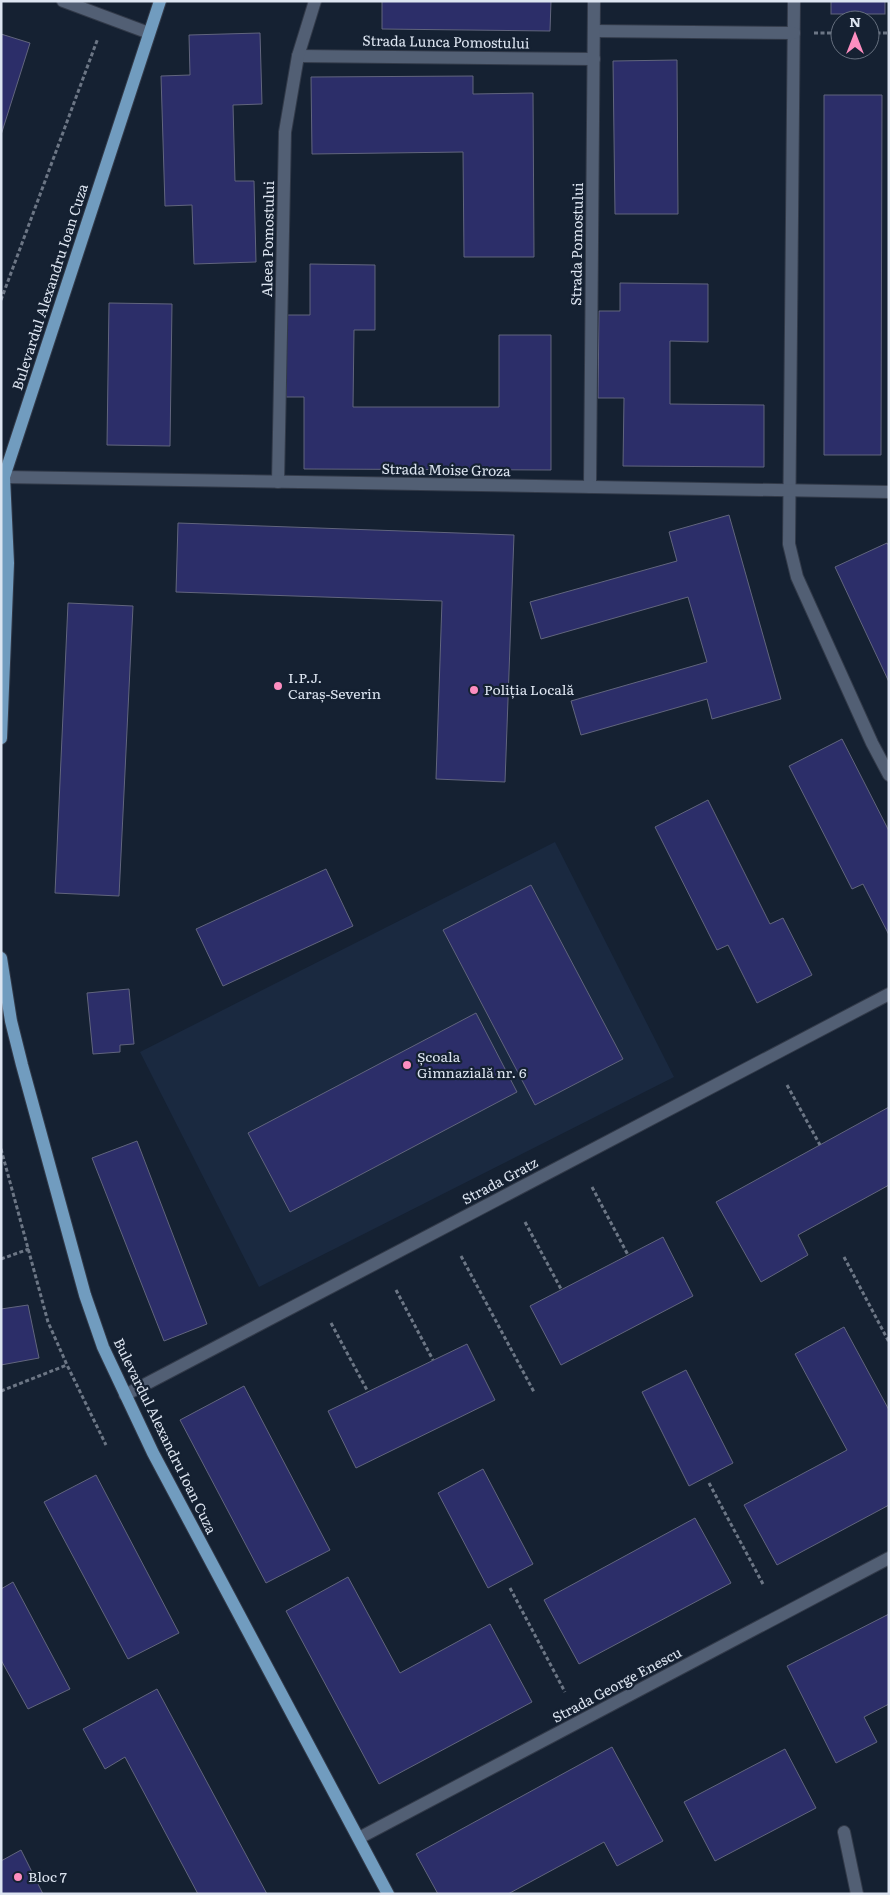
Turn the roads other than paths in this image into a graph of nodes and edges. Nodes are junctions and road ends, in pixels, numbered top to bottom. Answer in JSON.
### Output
{"nodes":[{"id":1,"x":63,"y":1,"type":"edge"},
{"id":2,"x":160,"y":1,"type":"edge"},
{"id":3,"x":315,"y":1,"type":"edge"},
{"id":4,"x":594,"y":1,"type":"edge"},
{"id":5,"x":794,"y":1,"type":"edge"},
{"id":6,"x":594,"y":30,"type":"junction"},
{"id":7,"x":149,"y":32,"type":"junction"},
{"id":8,"x":794,"y":32,"type":"junction"},
{"id":9,"x":298,"y":56,"type":"junction"},
{"id":10,"x":594,"y":59,"type":"junction"},
{"id":11,"x":4,"y":477,"type":"junction"},
{"id":12,"x":278,"y":482,"type":"junction"},
{"id":13,"x":590,"y":487,"type":"junction"},
{"id":14,"x":790,"y":490,"type":"junction"},
{"id":15,"x":889,"y":492,"type":"edge"},
{"id":16,"x":1,"y":738,"type":"edge"},
{"id":17,"x":889,"y":775,"type":"edge"},
{"id":18,"x":1,"y":958,"type":"edge"},
{"id":19,"x":889,"y":994,"type":"edge"},
{"id":20,"x":125,"y":1395,"type":"junction"},
{"id":21,"x":889,"y":1558,"type":"edge"},
{"id":22,"x":844,"y":1832,"type":"dead end"},
{"id":23,"x":359,"y":1838,"type":"junction"},
{"id":24,"x":388,"y":1894,"type":"edge"},
{"id":25,"x":857,"y":1894,"type":"edge"}],
"edges":[{"from":1,"to":7,"type":"street"},
{"from":2,"to":7,"type":"main road","name":"Bulevardul Alexandru Ioan Cuza"},
{"from":3,"to":9,"type":"street","name":"Aleea Pomostului"},
{"from":4,"to":6,"type":"street","name":"Strada Pomostului"},
{"from":5,"to":8,"type":"street"},
{"from":6,"to":8,"type":"street"},
{"from":6,"to":10,"type":"street","name":"Strada Pomostului"},
{"from":7,"to":11,"type":"main road","name":"Bulevardul Alexandru Ioan Cuza"},
{"from":8,"to":14,"type":"street"},
{"from":9,"to":10,"type":"street","name":"Strada Lunca Pomostului"},
{"from":9,"to":12,"type":"street","name":"Aleea Pomostului"},
{"from":10,"to":13,"type":"street","name":"Strada Pomostului"},
{"from":11,"to":12,"type":"street","name":"Strada Moise Groza"},
{"from":11,"to":16,"type":"main road","name":"Bulevardul Alexandru Ioan Cuza"},
{"from":12,"to":13,"type":"street","name":"Strada Moise Groza"},
{"from":13,"to":14,"type":"street","name":"Strada Moise Groza"},
{"from":14,"to":15,"type":"street","name":"Strada Moise Groza"},
{"from":14,"to":17,"type":"street"},
{"from":18,"to":20,"type":"main road","name":"Bulevardul Alexandru Ioan Cuza"},
{"from":19,"to":20,"type":"street","name":"Strada Gratz"},
{"from":20,"to":23,"type":"main road","name":"Bulevardul Alexandru Ioan Cuza"},
{"from":21,"to":23,"type":"street","name":"Strada George Enescu"},
{"from":22,"to":25,"type":"street"},
{"from":23,"to":24,"type":"main road","name":"Bulevardul Alexandru Ioan Cuza"}]}
